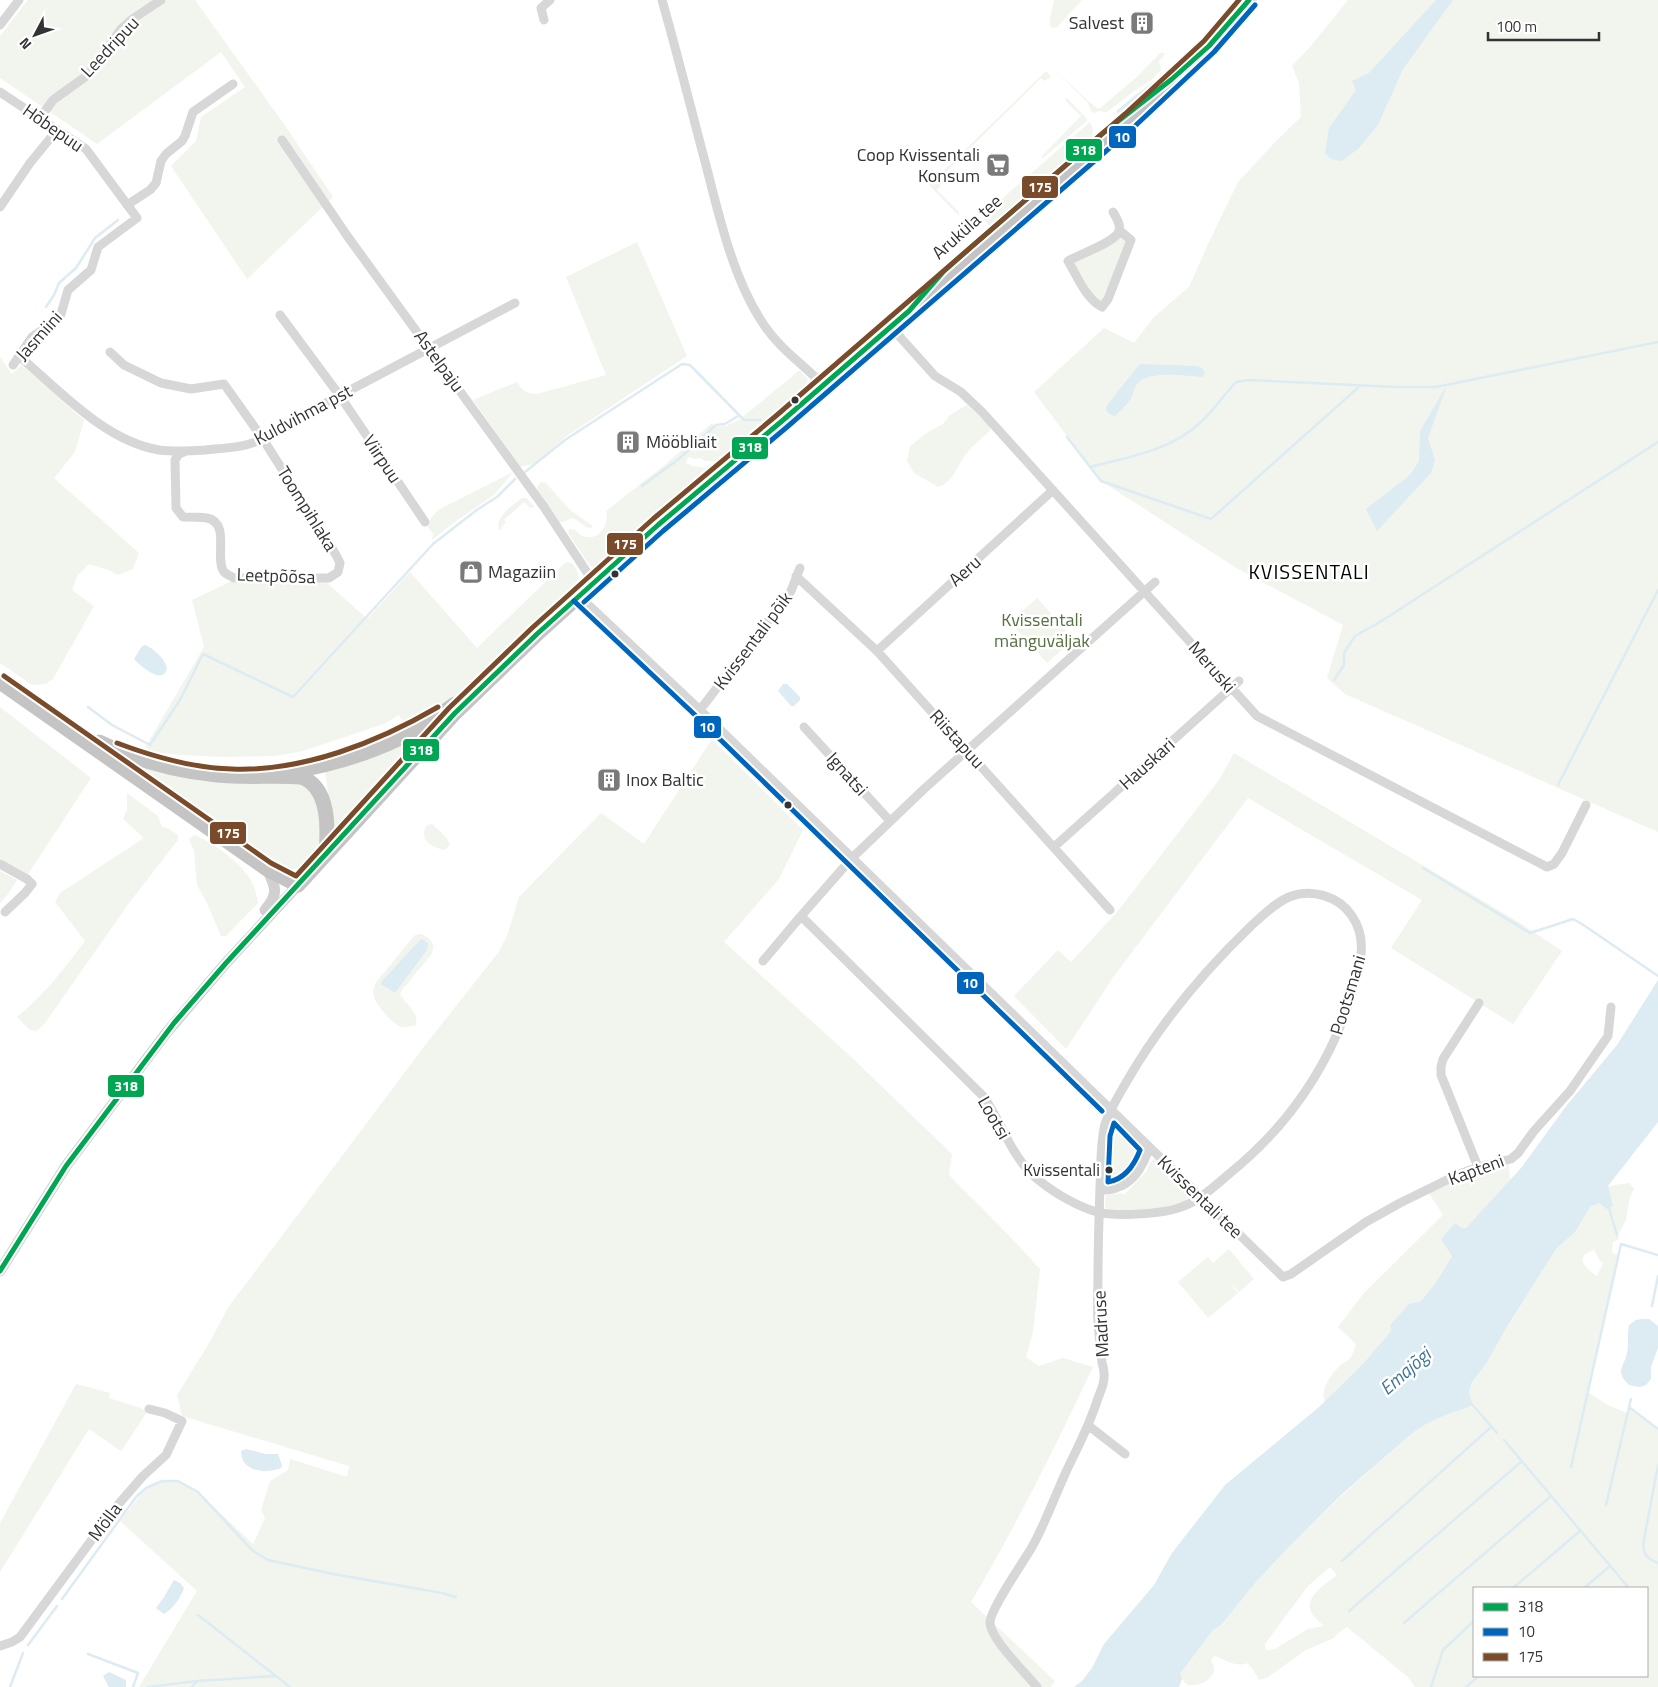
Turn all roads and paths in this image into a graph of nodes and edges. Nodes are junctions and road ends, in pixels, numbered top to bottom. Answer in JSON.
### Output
{"nodes":[{"id":1,"x":19,"y":0,"type":"edge"},
{"id":2,"x":161,"y":0,"type":"edge"},
{"id":3,"x":550,"y":0,"type":"edge"},
{"id":4,"x":662,"y":0,"type":"edge"},
{"id":5,"x":1249,"y":0,"type":"edge"},
{"id":6,"x":544,"y":20,"type":"dead end"},
{"id":7,"x":0,"y":25,"type":"edge"},
{"id":8,"x":233,"y":84,"type":"dead end"},
{"id":9,"x":0,"y":92,"type":"edge"},
{"id":10,"x":40,"y":118,"type":"junction"},
{"id":11,"x":57,"y":130,"type":"junction"},
{"id":12,"x":282,"y":140,"type":"dead end"},
{"id":13,"x":128,"y":205,"type":"junction"},
{"id":14,"x":0,"y":206,"type":"edge"},
{"id":15,"x":1113,"y":212,"type":"dead end"},
{"id":16,"x":137,"y":218,"type":"joint"},
{"id":17,"x":1119,"y":230,"type":"junction"},
{"id":18,"x":515,"y":303,"type":"dead end"},
{"id":19,"x":280,"y":315,"type":"dead end"},
{"id":20,"x":891,"y":327,"type":"junction"},
{"id":21,"x":430,"y":348,"type":"junction"},
{"id":22,"x":110,"y":352,"type":"dead end"},
{"id":23,"x":19,"y":356,"type":"junction"},
{"id":24,"x":13,"y":366,"type":"dead end"},
{"id":25,"x":823,"y":385,"type":"junction"},
{"id":26,"x":340,"y":396,"type":"junction"},
{"id":27,"x":263,"y":439,"type":"junction"},
{"id":28,"x":186,"y":451,"type":"junction"},
{"id":29,"x":1053,"y":490,"type":"junction"},
{"id":30,"x":424,"y":522,"type":"dead end"},
{"id":31,"x":798,"y":572,"type":"joint"},
{"id":32,"x":329,"y":578,"type":"joint"},
{"id":33,"x":1155,"y":582,"type":"dead end"},
{"id":34,"x":594,"y":583,"type":"junction"},
{"id":35,"x":1144,"y":592,"type":"junction"},
{"id":36,"x":579,"y":596,"type":"junction"},
{"id":37,"x":877,"y":651,"type":"junction"},
{"id":38,"x":503,"y":666,"type":"junction"},
{"id":39,"x":1239,"y":681,"type":"dead end"},
{"id":40,"x":0,"y":682,"type":"edge"},
{"id":41,"x":1231,"y":688,"type":"junction"},
{"id":42,"x":700,"y":710,"type":"junction"},
{"id":43,"x":45,"y":713,"type":"junction"},
{"id":44,"x":804,"y":727,"type":"dead end"},
{"id":45,"x":968,"y":751,"type":"junction"},
{"id":46,"x":249,"y":777,"type":"junction"},
{"id":47,"x":1586,"y":805,"type":"dead end"},
{"id":48,"x":890,"y":822,"type":"junction"},
{"id":49,"x":1054,"y":847,"type":"junction"},
{"id":50,"x":326,"y":854,"type":"junction"},
{"id":51,"x":852,"y":858,"type":"junction"},
{"id":52,"x":0,"y":864,"type":"edge"},
{"id":53,"x":267,"y":869,"type":"junction"},
{"id":54,"x":298,"y":885,"type":"junction"},
{"id":55,"x":1110,"y":910,"type":"dead end"},
{"id":56,"x":5,"y":912,"type":"dead end"},
{"id":57,"x":801,"y":916,"type":"junction"},
{"id":58,"x":763,"y":961,"type":"dead end"},
{"id":59,"x":226,"y":963,"type":"junction"},
{"id":60,"x":1479,"y":1003,"type":"dead end"},
{"id":61,"x":1610,"y":1008,"type":"dead end"},
{"id":62,"x":1110,"y":1109,"type":"junction"},
{"id":63,"x":1149,"y":1148,"type":"junction"},
{"id":64,"x":1478,"y":1167,"type":"junction"},
{"id":65,"x":1100,"y":1190,"type":"junction"},
{"id":66,"x":1200,"y":1196,"type":"junction"},
{"id":67,"x":1099,"y":1212,"type":"junction"},
{"id":68,"x":0,"y":1271,"type":"edge"},
{"id":69,"x":1283,"y":1277,"type":"joint"},
{"id":70,"x":149,"y":1409,"type":"dead end"},
{"id":71,"x":1089,"y":1426,"type":"junction"},
{"id":72,"x":1125,"y":1454,"type":"dead end"},
{"id":73,"x":0,"y":1646,"type":"edge"},
{"id":74,"x":1037,"y":1687,"type":"edge"}],
"edges":[{"from":1,"to":7,"type":"street"},
{"from":2,"to":10,"type":"street","name":"Leedripuu"},
{"from":3,"to":6,"type":"street"},
{"from":4,"to":25,"type":"street"},
{"from":5,"to":20,"type":"highway","name":"Aruküla tee"},
{"from":8,"to":13,"type":"street"},
{"from":9,"to":10,"type":"street","name":"Hõbepuu"},
{"from":10,"to":11,"type":"street","name":"Hõbepuu"},
{"from":11,"to":13,"type":"street","name":"Hõbepuu"},
{"from":11,"to":14,"type":"street"},
{"from":12,"to":21,"type":"street","name":"Astelpaju"},
{"from":13,"to":16,"type":"street","name":"Hõbepuu"},
{"from":15,"to":17,"type":"street"},
{"from":16,"to":23,"type":"street","name":"Jasmiini"},
{"from":17,"to":17,"type":"street"},
{"from":18,"to":21,"type":"street","name":"Kuldvihma pst"},
{"from":19,"to":26,"type":"street","name":"Viirpuu"},
{"from":20,"to":25,"type":"highway","name":"Aruküla tee"},
{"from":20,"to":29,"type":"street","name":"Meruski"},
{"from":21,"to":26,"type":"street","name":"Kuldvihma pst"},
{"from":21,"to":34,"type":"street","name":"Astelpaju"},
{"from":22,"to":27,"type":"street"},
{"from":23,"to":24,"type":"street","name":"Jasmiini"},
{"from":23,"to":28,"type":"street","name":"Kuldvihma pst"},
{"from":25,"to":34,"type":"highway","name":"Aruküla tee"},
{"from":26,"to":27,"type":"street","name":"Kuldvihma pst"},
{"from":26,"to":30,"type":"street","name":"Viirpuu"},
{"from":27,"to":28,"type":"street","name":"Kuldvihma pst"},
{"from":27,"to":32,"type":"street","name":"Toompihlaka"},
{"from":28,"to":32,"type":"street","name":"Leetpõõsa"},
{"from":29,"to":35,"type":"street","name":"Meruski"},
{"from":29,"to":37,"type":"street","name":"Aeru"},
{"from":31,"to":37,"type":"street","name":"Riistapuu"},
{"from":31,"to":42,"type":"street","name":"Kvissentali põik"},
{"from":33,"to":35,"type":"street"},
{"from":34,"to":36,"type":"highway","name":"Aruküla tee"},
{"from":35,"to":41,"type":"street","name":"Meruski"},
{"from":35,"to":45,"type":"street"},
{"from":36,"to":38,"type":"highway","name":"Aruküla tee"},
{"from":36,"to":42,"type":"street","name":"Kvissentali tee"},
{"from":37,"to":45,"type":"street","name":"Riistapuu"},
{"from":38,"to":46,"type":"highway"},
{"from":38,"to":50,"type":"highway"},
{"from":39,"to":41,"type":"street","name":"Hauskari"},
{"from":40,"to":43,"type":"highway"},
{"from":41,"to":47,"type":"street","name":"Meruski"},
{"from":41,"to":49,"type":"street","name":"Hauskari"},
{"from":42,"to":51,"type":"street","name":"Kvissentali tee"},
{"from":43,"to":46,"type":"highway"},
{"from":43,"to":53,"type":"highway"},
{"from":44,"to":48,"type":"street","name":"Ignatsi"},
{"from":45,"to":48,"type":"street"},
{"from":45,"to":49,"type":"street","name":"Riistapuu"},
{"from":46,"to":50,"type":"highway"},
{"from":48,"to":51,"type":"street"},
{"from":49,"to":55,"type":"street","name":"Riistapuu"},
{"from":50,"to":54,"type":"highway"},
{"from":51,"to":57,"type":"street"},
{"from":51,"to":62,"type":"street","name":"Kvissentali tee"},
{"from":52,"to":56,"type":"street"},
{"from":53,"to":54,"type":"highway"},
{"from":53,"to":59,"type":"main road"},
{"from":54,"to":59,"type":"main road"},
{"from":57,"to":58,"type":"street"},
{"from":57,"to":67,"type":"street","name":"Lootsi"},
{"from":59,"to":68,"type":"main road"},
{"from":60,"to":64,"type":"street"},
{"from":61,"to":64,"type":"street","name":"Kapteni"},
{"from":62,"to":63,"type":"street","name":"Kvissentali tee"},
{"from":62,"to":65,"type":"street","name":"Madruse"},
{"from":62,"to":66,"type":"street","name":"Pootsmani"},
{"from":63,"to":65,"type":"street"},
{"from":63,"to":66,"type":"street","name":"Kvissentali tee"},
{"from":64,"to":69,"type":"street","name":"Kapteni"},
{"from":65,"to":67,"type":"street","name":"Madruse"},
{"from":66,"to":67,"type":"street","name":"Lootsi"},
{"from":66,"to":69,"type":"street","name":"Kvissentali tee"},
{"from":67,"to":71,"type":"street","name":"Madruse"},
{"from":70,"to":73,"type":"street","name":"Mölla"},
{"from":71,"to":72,"type":"street"},
{"from":71,"to":74,"type":"street","name":"Madruse"}]}
